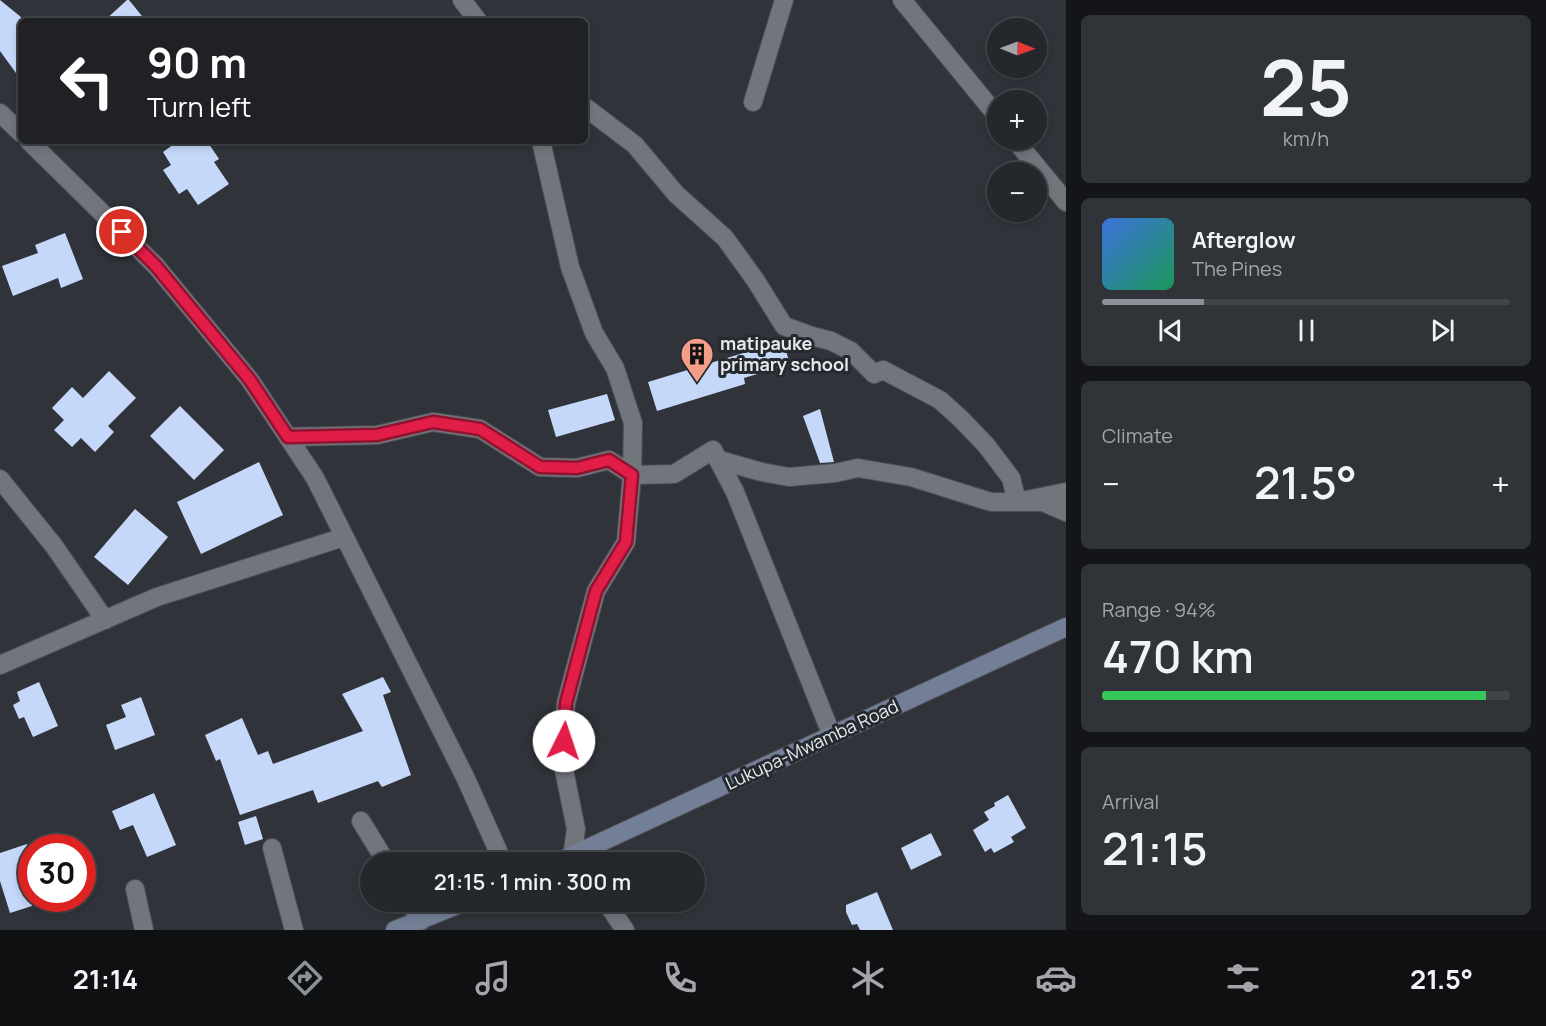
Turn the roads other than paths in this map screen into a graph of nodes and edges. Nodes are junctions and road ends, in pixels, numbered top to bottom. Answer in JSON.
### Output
{"nodes":[{"id":1,"x":462,"y":0,"type":"edge"},
{"id":2,"x":784,"y":0,"type":"edge"},
{"id":3,"x":902,"y":0,"type":"edge"},
{"id":4,"x":476,"y":18,"type":"edge"},
{"id":5,"x":753,"y":102,"type":"dead end"},
{"id":6,"x":987,"y":104,"type":"edge"},
{"id":7,"x":588,"y":108,"type":"edge"},
{"id":8,"x":0,"y":113,"type":"edge"},
{"id":9,"x":18,"y":130,"type":"edge"},
{"id":10,"x":32,"y":144,"type":"edge"},
{"id":11,"x":542,"y":144,"type":"edge"},
{"id":12,"x":1023,"y":150,"type":"edge"},
{"id":13,"x":1066,"y":202,"type":"edge"},
{"id":14,"x":288,"y":437,"type":"junction"},
{"id":15,"x":719,"y":460,"type":"junction"},
{"id":16,"x":632,"y":475,"type":"junction"},
{"id":17,"x":0,"y":479,"type":"edge"},
{"id":18,"x":1066,"y":492,"type":"edge"},
{"id":19,"x":1017,"y":502,"type":"junction"},
{"id":20,"x":1066,"y":512,"type":"edge"},
{"id":21,"x":344,"y":537,"type":"junction"},
{"id":22,"x":105,"y":620,"type":"junction"},
{"id":23,"x":1066,"y":627,"type":"edge"},
{"id":24,"x":0,"y":665,"type":"edge"},
{"id":25,"x":832,"y":736,"type":"junction"},
{"id":26,"x":362,"y":821,"type":"dead end"},
{"id":27,"x":272,"y":848,"type":"dead end"},
{"id":28,"x":380,"y":852,"type":"edge"},
{"id":29,"x":498,"y":852,"type":"edge"},
{"id":30,"x":571,"y":852,"type":"edge"},
{"id":31,"x":588,"y":852,"type":"edge"},
{"id":32,"x":135,"y":889,"type":"dead end"},
{"id":33,"x":415,"y":912,"type":"edge"},
{"id":34,"x":442,"y":912,"type":"edge"},
{"id":35,"x":613,"y":912,"type":"edge"},
{"id":36,"x":421,"y":921,"type":"junction"},
{"id":37,"x":144,"y":930,"type":"edge"},
{"id":38,"x":294,"y":930,"type":"edge"},
{"id":39,"x":394,"y":930,"type":"edge"},
{"id":40,"x":625,"y":930,"type":"edge"}],
"edges":[{"from":1,"to":4,"type":"street"},
{"from":2,"to":5,"type":"street"},
{"from":3,"to":6,"type":"street"},
{"from":7,"to":19,"type":"street"},
{"from":8,"to":9,"type":"street"},
{"from":10,"to":14,"type":"street"},
{"from":11,"to":16,"type":"street"},
{"from":12,"to":13,"type":"street"},
{"from":14,"to":16,"type":"street"},
{"from":14,"to":21,"type":"street"},
{"from":15,"to":16,"type":"street"},
{"from":15,"to":19,"type":"street"},
{"from":15,"to":25,"type":"street"},
{"from":16,"to":30,"type":"street"},
{"from":17,"to":22,"type":"street"},
{"from":18,"to":19,"type":"street"},
{"from":19,"to":20,"type":"street"},
{"from":21,"to":22,"type":"street"},
{"from":21,"to":29,"type":"street"},
{"from":22,"to":24,"type":"street"},
{"from":23,"to":25,"type":"street","name":"Lukupa-Mwamba Road"},
{"from":25,"to":31,"type":"street","name":"Lukupa-Mwamba Road"},
{"from":26,"to":28,"type":"street"},
{"from":27,"to":38,"type":"street"},
{"from":32,"to":37,"type":"street"},
{"from":33,"to":36,"type":"street"},
{"from":34,"to":36,"type":"street"},
{"from":35,"to":40,"type":"street"},
{"from":36,"to":39,"type":"street"}]}
